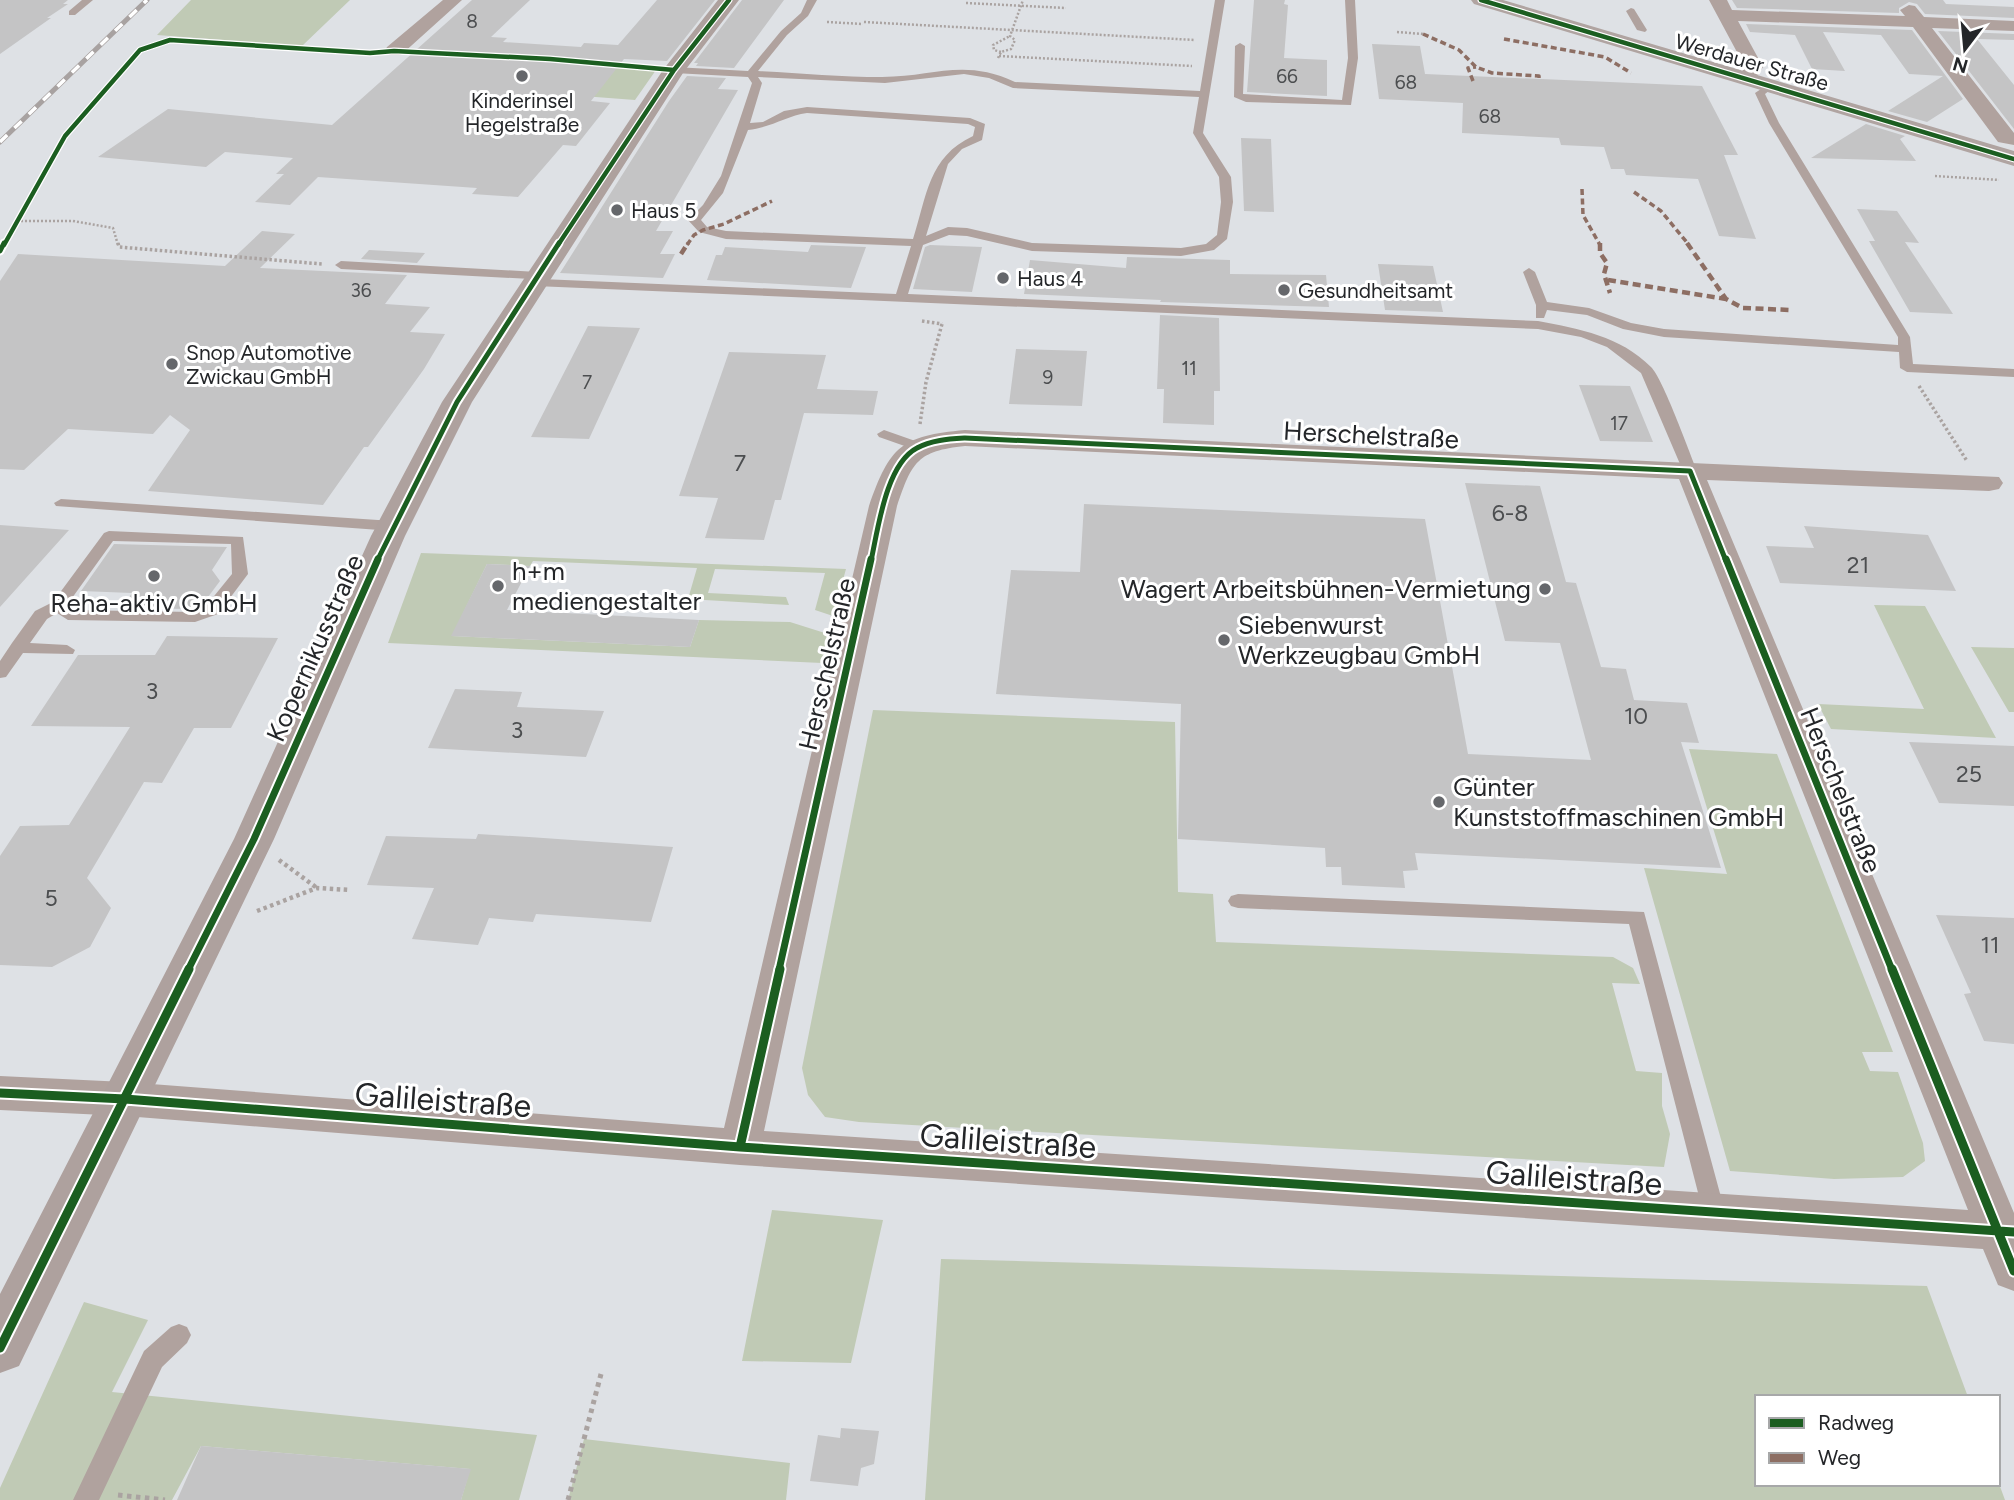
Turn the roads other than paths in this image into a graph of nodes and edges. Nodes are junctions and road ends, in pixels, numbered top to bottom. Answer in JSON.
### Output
{"nodes":[{"id":1,"x":88,"y":0,"type":"edge"},
{"id":2,"x":453,"y":0,"type":"edge"},
{"id":3,"x":729,"y":0,"type":"edge"},
{"id":4,"x":813,"y":0,"type":"edge"},
{"id":5,"x":1220,"y":0,"type":"edge"},
{"id":6,"x":1350,"y":0,"type":"edge"},
{"id":7,"x":1481,"y":0,"type":"edge"},
{"id":8,"x":1901,"y":0,"type":"edge"},
{"id":9,"x":1722,"y":7,"type":"edge"},
{"id":10,"x":1631,"y":11,"type":"dead end"},
{"id":11,"x":72,"y":13,"type":"dead end"},
{"id":12,"x":1918,"y":23,"type":"junction"},
{"id":13,"x":2014,"y":26,"type":"edge"},
{"id":14,"x":1642,"y":30,"type":"dead end"},
{"id":15,"x":1240,"y":46,"type":"dead end"},
{"id":16,"x":394,"y":51,"type":"dead end"},
{"id":17,"x":674,"y":70,"type":"junction"},
{"id":18,"x":751,"y":73,"type":"junction"},
{"id":19,"x":1746,"y":79,"type":"junction"},
{"id":20,"x":1770,"y":86,"type":"junction"},
{"id":21,"x":1204,"y":94,"type":"junction"},
{"id":22,"x":741,"y":127,"type":"junction"},
{"id":23,"x":2014,"y":139,"type":"edge"},
{"id":24,"x":2014,"y":159,"type":"edge"},
{"id":25,"x":918,"y":243,"type":"junction"},
{"id":26,"x":341,"y":265,"type":"road end"},
{"id":27,"x":1529,"y":272,"type":"dead end"},
{"id":28,"x":536,"y":279,"type":"junction"},
{"id":29,"x":901,"y":298,"type":"junction"},
{"id":30,"x":1542,"y":305,"type":"junction"},
{"id":31,"x":1538,"y":325,"type":"junction"},
{"id":32,"x":1907,"y":349,"type":"junction"},
{"id":33,"x":2014,"y":373,"type":"edge"},
{"id":34,"x":884,"y":434,"type":"dead end"},
{"id":35,"x":916,"y":446,"type":"junction"},
{"id":36,"x":1690,"y":471,"type":"junction"},
{"id":37,"x":1985,"y":483,"type":"road end"},
{"id":38,"x":61,"y":503,"type":"dead end"},
{"id":39,"x":393,"y":526,"type":"junction"},
{"id":40,"x":60,"y":605,"type":"junction"},
{"id":41,"x":18,"y":648,"type":"junction"},
{"id":42,"x":67,"y":650,"type":"dead end"},
{"id":43,"x":0,"y":673,"type":"edge"},
{"id":44,"x":1238,"y":901,"type":"dead end"},
{"id":45,"x":0,"y":1093,"type":"edge"},
{"id":46,"x":125,"y":1099,"type":"junction"},
{"id":47,"x":740,"y":1147,"type":"junction"},
{"id":48,"x":1714,"y":1212,"type":"junction"},
{"id":49,"x":2006,"y":1231,"type":"edge"},
{"id":50,"x":2014,"y":1271,"type":"edge"},
{"id":51,"x":179,"y":1335,"type":"dead end"},
{"id":52,"x":0,"y":1348,"type":"edge"},
{"id":53,"x":88,"y":1496,"type":"edge"}],
"edges":[{"from":1,"to":11,"type":"lane"},
{"from":2,"to":16,"type":"street"},
{"from":3,"to":17,"type":"street","name":"Kopernikusstraße"},
{"from":4,"to":18,"type":"lane"},
{"from":5,"to":21,"type":"lane"},
{"from":6,"to":15,"type":"lane"},
{"from":7,"to":19,"type":"main road","name":"Werdauer Straße"},
{"from":8,"to":12,"type":"street"},
{"from":9,"to":12,"type":"street"},
{"from":9,"to":19,"type":"street"},
{"from":10,"to":14,"type":"lane"},
{"from":12,"to":13,"type":"street"},
{"from":12,"to":23,"type":"street"},
{"from":17,"to":18,"type":"lane"},
{"from":17,"to":28,"type":"street","name":"Kopernikusstraße"},
{"from":18,"to":21,"type":"lane"},
{"from":18,"to":22,"type":"lane"},
{"from":19,"to":20,"type":"main road","name":"Werdauer Straße"},
{"from":20,"to":24,"type":"main road","name":"Werdauer Straße"},
{"from":20,"to":32,"type":"lane"},
{"from":21,"to":25,"type":"lane"},
{"from":22,"to":25,"type":"lane"},
{"from":22,"to":25,"type":"lane"},
{"from":25,"to":29,"type":"lane"},
{"from":26,"to":28,"type":"lane"},
{"from":27,"to":30,"type":"lane"},
{"from":28,"to":29,"type":"lane"},
{"from":28,"to":39,"type":"street","name":"Kopernikusstraße"},
{"from":29,"to":31,"type":"lane"},
{"from":30,"to":31,"type":"lane"},
{"from":30,"to":32,"type":"lane"},
{"from":31,"to":36,"type":"lane"},
{"from":32,"to":33,"type":"lane"},
{"from":34,"to":35,"type":"lane"},
{"from":35,"to":36,"type":"street","name":"Herschelstraße"},
{"from":35,"to":47,"type":"street","name":"Herschelstraße"},
{"from":36,"to":37,"type":"street","name":"Herschelstraße"},
{"from":36,"to":49,"type":"street","name":"Herschelstraße"},
{"from":38,"to":39,"type":"lane","name":"Kopernikusstraße"},
{"from":39,"to":46,"type":"street","name":"Kopernikusstraße"},
{"from":40,"to":40,"type":"lane"},
{"from":40,"to":41,"type":"lane"},
{"from":41,"to":42,"type":"lane"},
{"from":41,"to":43,"type":"lane"},
{"from":44,"to":48,"type":"lane"},
{"from":45,"to":46,"type":"street","name":"Galileistraße"},
{"from":46,"to":47,"type":"street","name":"Galileistraße"},
{"from":46,"to":52,"type":"street","name":"Kopernikusstraße"},
{"from":47,"to":48,"type":"street","name":"Galileistraße"},
{"from":48,"to":49,"type":"street","name":"Galileistraße"},
{"from":49,"to":50,"type":"street","name":"Herschelstraße"},
{"from":51,"to":53,"type":"lane"}]}
